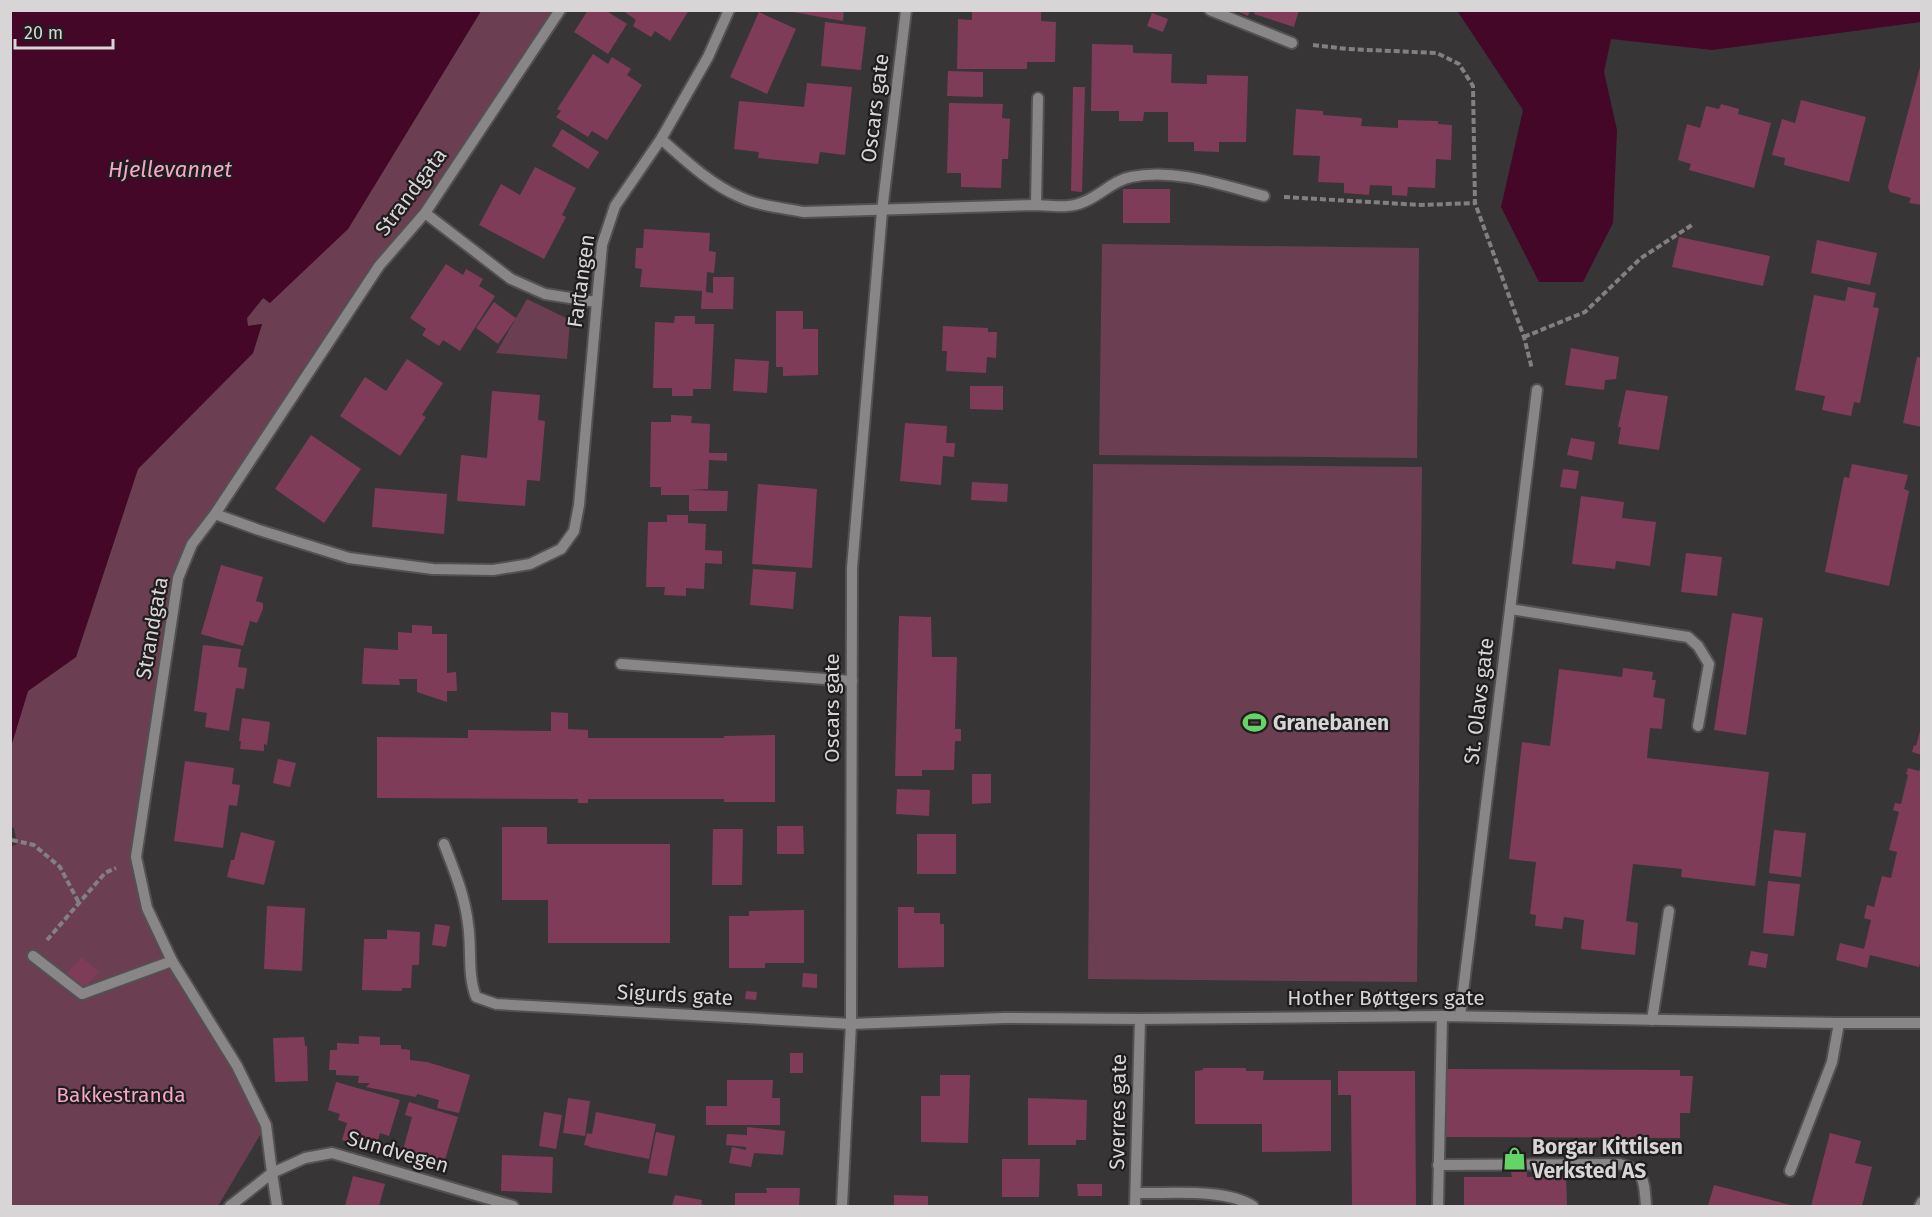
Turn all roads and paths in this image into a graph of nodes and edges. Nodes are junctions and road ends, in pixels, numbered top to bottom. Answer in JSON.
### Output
{"nodes":[{"id":1,"x":560,"y":10,"type":"edge"},
{"id":2,"x":729,"y":10,"type":"edge"},
{"id":3,"x":906,"y":10,"type":"edge"},
{"id":4,"x":1210,"y":10,"type":"edge"},
{"id":5,"x":1292,"y":43,"type":"joint"},
{"id":6,"x":1038,"y":98,"type":"dead end"},
{"id":7,"x":661,"y":139,"type":"junction"},
{"id":8,"x":1264,"y":196,"type":"joint"},
{"id":9,"x":1475,"y":203,"type":"junction"},
{"id":10,"x":1036,"y":205,"type":"junction"},
{"id":11,"x":882,"y":211,"type":"junction"},
{"id":12,"x":425,"y":213,"type":"junction"},
{"id":13,"x":1692,"y":225,"type":"dead end"},
{"id":14,"x":596,"y":302,"type":"junction"},
{"id":15,"x":1524,"y":337,"type":"junction"},
{"id":16,"x":1537,"y":390,"type":"joint"},
{"id":17,"x":216,"y":514,"type":"junction"},
{"id":18,"x":1510,"y":609,"type":"junction"},
{"id":19,"x":621,"y":664,"type":"dead end"},
{"id":20,"x":852,"y":681,"type":"junction"},
{"id":21,"x":1698,"y":726,"type":"dead end"},
{"id":22,"x":12,"y":840,"type":"dead end"},
{"id":23,"x":444,"y":844,"type":"dead end"},
{"id":24,"x":136,"y":857,"type":"junction"},
{"id":25,"x":79,"y":903,"type":"junction"},
{"id":26,"x":1669,"y":911,"type":"dead end"},
{"id":27,"x":33,"y":956,"type":"joint"},
{"id":28,"x":172,"y":961,"type":"junction"},
{"id":29,"x":1442,"y":1016,"type":"junction"},
{"id":30,"x":1460,"y":1016,"type":"junction"},
{"id":31,"x":1140,"y":1019,"type":"junction"},
{"id":32,"x":1652,"y":1020,"type":"junction"},
{"id":33,"x":1839,"y":1023,"type":"junction"},
{"id":34,"x":1922,"y":1023,"type":"edge"},
{"id":35,"x":851,"y":1024,"type":"junction"},
{"id":36,"x":1438,"y":1165,"type":"junction"},
{"id":37,"x":1790,"y":1171,"type":"dead end"},
{"id":38,"x":272,"y":1173,"type":"junction"},
{"id":39,"x":1136,"y":1193,"type":"junction"},
{"id":40,"x":1922,"y":1202,"type":"edge"},
{"id":41,"x":230,"y":1206,"type":"edge"},
{"id":42,"x":277,"y":1206,"type":"edge"},
{"id":43,"x":513,"y":1206,"type":"edge"},
{"id":44,"x":842,"y":1206,"type":"edge"},
{"id":45,"x":1135,"y":1206,"type":"edge"},
{"id":46,"x":1252,"y":1206,"type":"edge"},
{"id":47,"x":1438,"y":1206,"type":"edge"},
{"id":48,"x":1646,"y":1206,"type":"edge"},
{"id":49,"x":1920,"y":1206,"type":"edge"}],
"edges":[{"from":1,"to":12,"type":"street","name":"Strandgata"},
{"from":2,"to":7,"type":"street","name":"Fartangen"},
{"from":3,"to":11,"type":"street","name":"Oscars gate"},
{"from":4,"to":5,"type":"street"},
{"from":5,"to":9,"type":"path"},
{"from":6,"to":10,"type":"street"},
{"from":7,"to":11,"type":"street"},
{"from":7,"to":14,"type":"street","name":"Fartangen"},
{"from":8,"to":9,"type":"path"},
{"from":8,"to":10,"type":"street"},
{"from":9,"to":15,"type":"path"},
{"from":10,"to":11,"type":"street"},
{"from":11,"to":20,"type":"street","name":"Oscars gate"},
{"from":12,"to":14,"type":"street"},
{"from":12,"to":17,"type":"street","name":"Strandgata"},
{"from":13,"to":15,"type":"path"},
{"from":14,"to":17,"type":"street","name":"Fartangen"},
{"from":15,"to":16,"type":"path"},
{"from":16,"to":18,"type":"street","name":"St. Olavs gate"},
{"from":17,"to":24,"type":"street","name":"Strandgata"},
{"from":18,"to":21,"type":"street"},
{"from":18,"to":30,"type":"street","name":"St. Olavs gate"},
{"from":19,"to":20,"type":"street"},
{"from":20,"to":35,"type":"street","name":"Oscars gate"},
{"from":22,"to":25,"type":"path"},
{"from":23,"to":35,"type":"street","name":"Sigurds gate"},
{"from":24,"to":25,"type":"path"},
{"from":24,"to":28,"type":"street","name":"Strandgata"},
{"from":25,"to":27,"type":"path"},
{"from":26,"to":32,"type":"street"},
{"from":27,"to":28,"type":"street"},
{"from":28,"to":38,"type":"street","name":"Strandgata"},
{"from":29,"to":30,"type":"street","name":"Hother Bøttgers gate"},
{"from":29,"to":31,"type":"street","name":"Hother Bøttgers gate"},
{"from":29,"to":36,"type":"street"},
{"from":30,"to":32,"type":"street","name":"Hother Bøttgers gate"},
{"from":31,"to":35,"type":"street","name":"Hother Bøttgers gate"},
{"from":31,"to":39,"type":"street","name":"Sverres gate"},
{"from":32,"to":33,"type":"street","name":"Hother Bøttgers gate"},
{"from":33,"to":34,"type":"street","name":"Hother Bøttgers gate"},
{"from":33,"to":37,"type":"street"},
{"from":35,"to":44,"type":"street","name":"Oscars gate"},
{"from":36,"to":47,"type":"street"},
{"from":36,"to":48,"type":"street"},
{"from":38,"to":41,"type":"street"},
{"from":38,"to":42,"type":"street","name":"Strandgata"},
{"from":38,"to":43,"type":"street","name":"Sundvegen"},
{"from":39,"to":45,"type":"street","name":"Sverres gate"},
{"from":39,"to":46,"type":"street"},
{"from":40,"to":49,"type":"street"}]}
